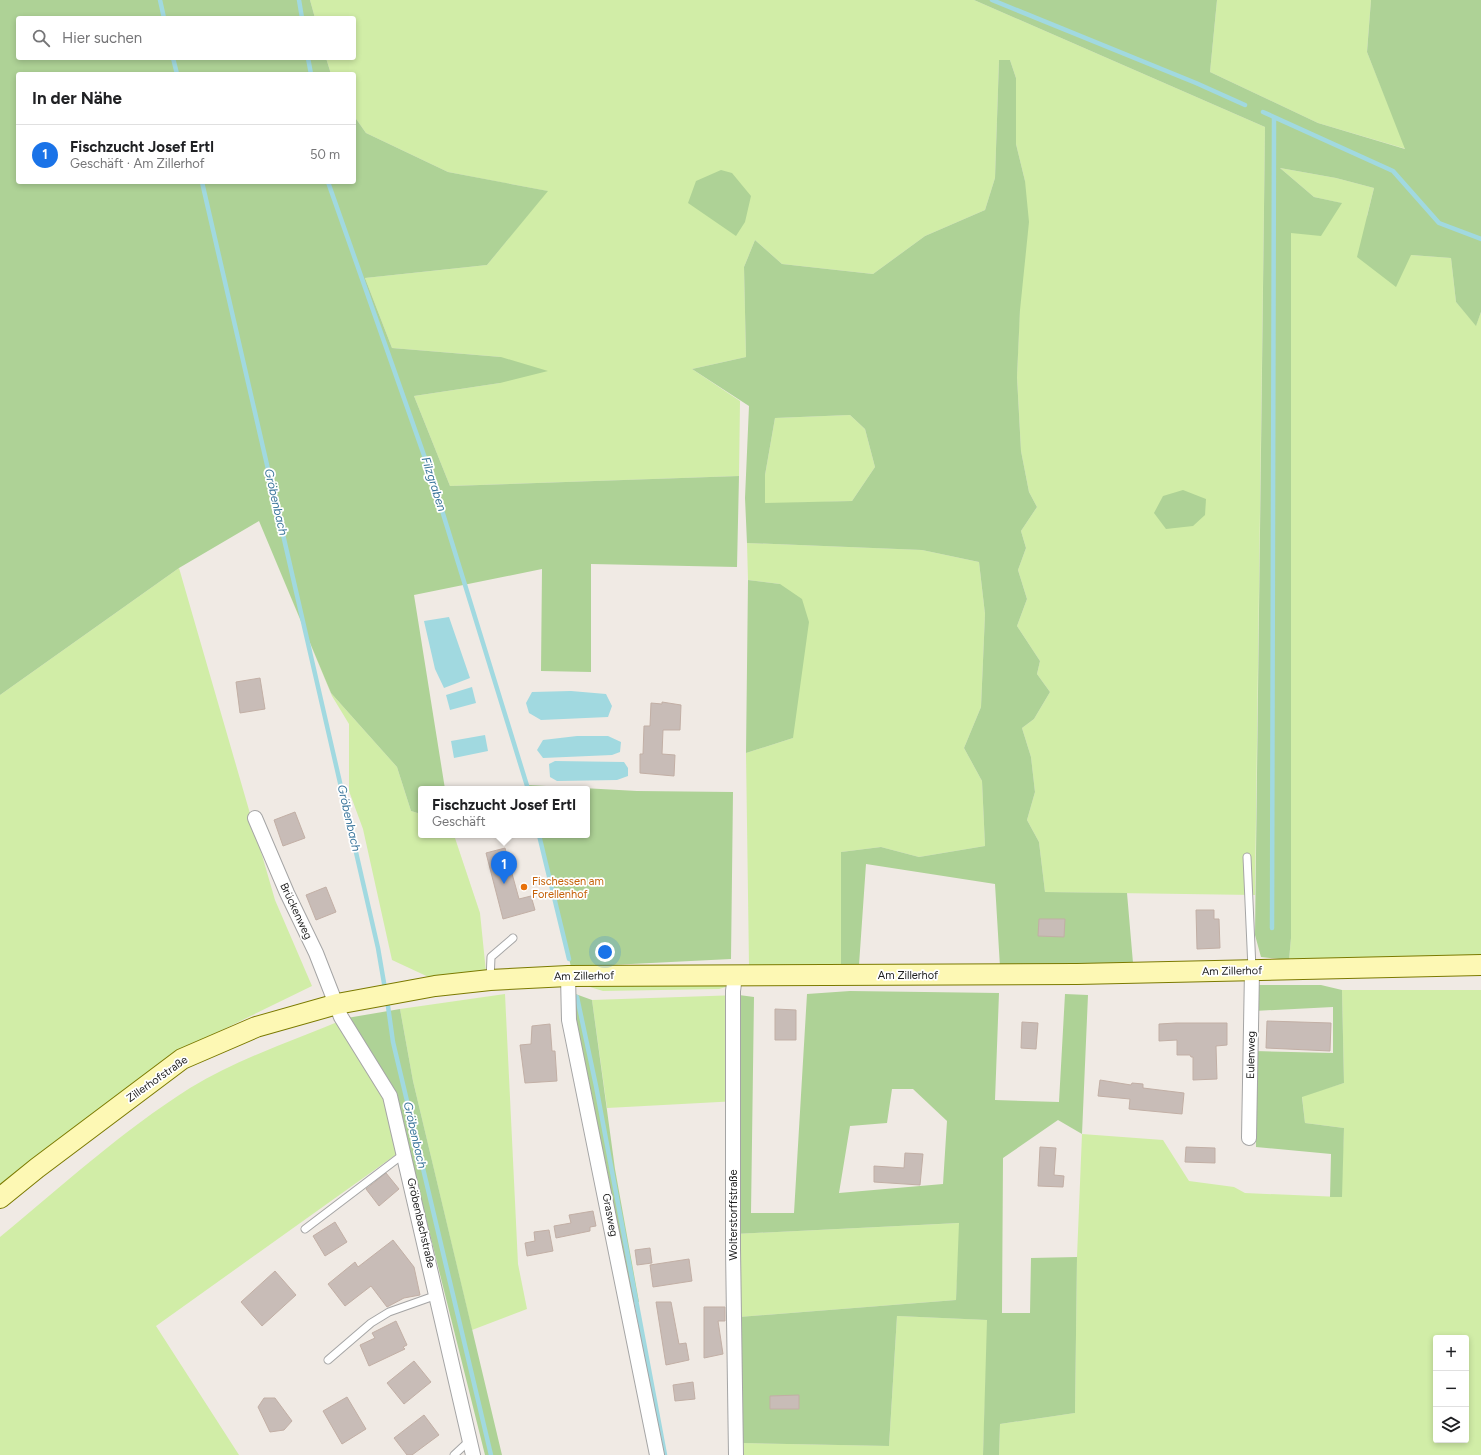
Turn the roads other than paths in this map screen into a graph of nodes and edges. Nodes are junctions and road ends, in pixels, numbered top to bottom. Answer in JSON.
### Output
{"nodes":[{"id":1,"x":255,"y":818,"type":"dead end"},
{"id":2,"x":1247,"y":858,"type":"dead end"},
{"id":3,"x":513,"y":938,"type":"dead end"},
{"id":4,"x":1481,"y":965,"type":"edge"},
{"id":5,"x":1252,"y":971,"type":"junction"},
{"id":6,"x":568,"y":976,"type":"junction"},
{"id":7,"x":735,"y":976,"type":"junction"},
{"id":8,"x":490,"y":980,"type":"junction"},
{"id":9,"x":337,"y":1004,"type":"junction"},
{"id":10,"x":1249,"y":1138,"type":"dead end"},
{"id":11,"x":405,"y":1153,"type":"junction"},
{"id":12,"x":0,"y":1198,"type":"edge"},
{"id":13,"x":305,"y":1229,"type":"dead end"},
{"id":14,"x":437,"y":1295,"type":"junction"},
{"id":15,"x":328,"y":1360,"type":"dead end"},
{"id":16,"x":470,"y":1441,"type":"junction"},
{"id":17,"x":454,"y":1455,"type":"edge"},
{"id":18,"x":473,"y":1455,"type":"edge"},
{"id":19,"x":657,"y":1455,"type":"edge"},
{"id":20,"x":736,"y":1455,"type":"edge"}],
"edges":[{"from":1,"to":9,"type":"street","name":"Brückenweg"},
{"from":2,"to":5,"type":"lane"},
{"from":3,"to":8,"type":"lane"},
{"from":4,"to":5,"type":"street","name":"Am Zillerhof"},
{"from":5,"to":7,"type":"street","name":"Am Zillerhof"},
{"from":5,"to":10,"type":"street","name":"Eulenweg"},
{"from":6,"to":7,"type":"street","name":"Am Zillerhof"},
{"from":6,"to":8,"type":"street","name":"Am Zillerhof"},
{"from":6,"to":19,"type":"street","name":"Grasweg"},
{"from":7,"to":20,"type":"street","name":"Wolterstorffstraße"},
{"from":8,"to":9,"type":"street","name":"Am Zillerhof"},
{"from":9,"to":11,"type":"street","name":"Gröbenbachstraße"},
{"from":9,"to":12,"type":"street","name":"Zillerhofstraße"},
{"from":11,"to":13,"type":"lane"},
{"from":11,"to":14,"type":"street","name":"Gröbenbachstraße"},
{"from":14,"to":15,"type":"lane"},
{"from":14,"to":16,"type":"street","name":"Gröbenbachstraße"},
{"from":16,"to":17,"type":"lane"},
{"from":16,"to":18,"type":"street","name":"Gröbenbachstraße"}]}
